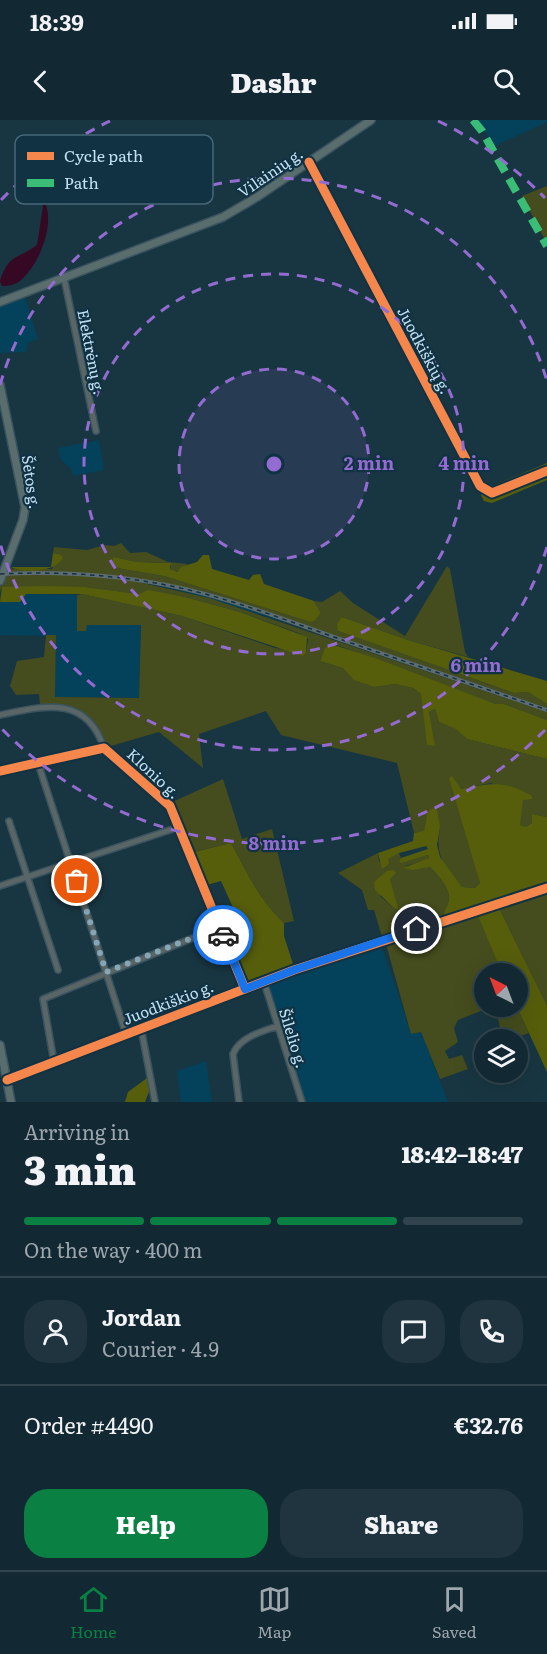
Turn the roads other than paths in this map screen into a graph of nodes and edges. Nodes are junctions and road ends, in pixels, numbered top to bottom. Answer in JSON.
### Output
{"nodes":[{"id":1,"x":370,"y":120,"type":"edge"},
{"id":2,"x":309,"y":162,"type":"junction"},
{"id":3,"x":64,"y":278,"type":"junction"},
{"id":4,"x":0,"y":302,"type":"edge"},
{"id":5,"x":0,"y":384,"type":"edge"},
{"id":6,"x":96,"y":431,"type":"dead end"},
{"id":7,"x":547,"y":471,"type":"edge"},
{"id":8,"x":0,"y":581,"type":"edge"},
{"id":9,"x":0,"y":715,"type":"edge"},
{"id":10,"x":104,"y":748,"type":"junction"},
{"id":11,"x":38,"y":763,"type":"junction"},
{"id":12,"x":0,"y":771,"type":"edge"},
{"id":13,"x":9,"y":821,"type":"dead end"},
{"id":14,"x":179,"y":827,"type":"junction"},
{"id":15,"x":71,"y":863,"type":"junction"},
{"id":16,"x":26,"y":878,"type":"junction"},
{"id":17,"x":0,"y":886,"type":"edge"},
{"id":18,"x":547,"y":888,"type":"edge"},
{"id":19,"x":220,"y":927,"type":"junction"},
{"id":20,"x":58,"y":970,"type":"dead end"},
{"id":21,"x":106,"y":972,"type":"junction"},
{"id":22,"x":264,"y":981,"type":"junction"},
{"id":23,"x":245,"y":989,"type":"junction"},
{"id":24,"x":278,"y":1026,"type":"junction"},
{"id":25,"x":141,"y":1028,"type":"junction"},
{"id":26,"x":126,"y":1034,"type":"junction"},
{"id":27,"x":0,"y":1045,"type":"edge"},
{"id":28,"x":54,"y":1062,"type":"junction"},
{"id":29,"x":7,"y":1080,"type":"junction"},
{"id":30,"x":11,"y":1102,"type":"edge"},
{"id":31,"x":155,"y":1102,"type":"edge"},
{"id":32,"x":239,"y":1102,"type":"edge"},
{"id":33,"x":302,"y":1102,"type":"edge"}],
"edges":[{"from":1,"to":2,"type":"main road","name":"Vilainių g."},
{"from":2,"to":3,"type":"main road","name":"Vilainių g."},
{"from":2,"to":7,"type":"street","name":"Juodkiškių g."},
{"from":3,"to":4,"type":"main road","name":"Vilainių g."},
{"from":3,"to":6,"type":"street","name":"Elektrėnų g."},
{"from":5,"to":8,"type":"main road","name":"Šėtos g."},
{"from":9,"to":10,"type":"street"},
{"from":10,"to":11,"type":"street","name":"Klonio g."},
{"from":10,"to":14,"type":"street","name":"Klonio g."},
{"from":11,"to":12,"type":"street","name":"Klonio g."},
{"from":11,"to":15,"type":"street"},
{"from":13,"to":16,"type":"street"},
{"from":14,"to":15,"type":"street"},
{"from":14,"to":19,"type":"street","name":"Klonio g."},
{"from":15,"to":16,"type":"street"},
{"from":15,"to":21,"type":"street"},
{"from":16,"to":17,"type":"street"},
{"from":16,"to":20,"type":"street"},
{"from":18,"to":22,"type":"street","name":"Juodkiškio g."},
{"from":19,"to":21,"type":"street"},
{"from":19,"to":23,"type":"street","name":"Klonio g."},
{"from":21,"to":26,"type":"street"},
{"from":21,"to":28,"type":"street"},
{"from":22,"to":23,"type":"street","name":"Juodkiškio g."},
{"from":22,"to":24,"type":"street","name":"Šilelio g."},
{"from":23,"to":25,"type":"street","name":"Juodkiškio g."},
{"from":24,"to":32,"type":"street"},
{"from":24,"to":33,"type":"street","name":"Šilelio g."},
{"from":25,"to":26,"type":"street","name":"Juodkiškio g."},
{"from":25,"to":31,"type":"street"},
{"from":26,"to":28,"type":"street","name":"Juodkiškio g."},
{"from":27,"to":29,"type":"main road"},
{"from":28,"to":29,"type":"street","name":"Juodkiškio g."},
{"from":29,"to":30,"type":"main road"}]}
